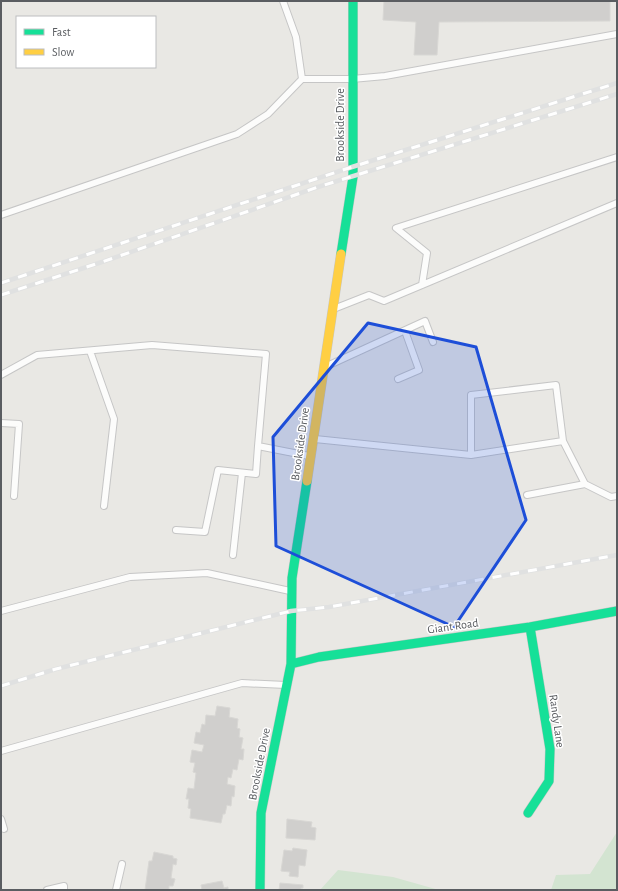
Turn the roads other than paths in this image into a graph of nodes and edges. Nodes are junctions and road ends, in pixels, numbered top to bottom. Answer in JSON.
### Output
{"nodes":[{"id":1,"x":283,"y":1,"type":"edge"},
{"id":2,"x":353,"y":1,"type":"edge"},
{"id":3,"x":617,"y":34,"type":"edge"},
{"id":4,"x":302,"y":79,"type":"junction"},
{"id":5,"x":352,"y":79,"type":"junction"},
{"id":6,"x":617,"y":157,"type":"edge"},
{"id":7,"x":617,"y":204,"type":"edge"},
{"id":8,"x":1,"y":215,"type":"edge"},
{"id":9,"x":422,"y":285,"type":"junction"},
{"id":10,"x":332,"y":310,"type":"junction"},
{"id":11,"x":405,"y":331,"type":"junction"},
{"id":12,"x":433,"y":342,"type":"dead end"},
{"id":13,"x":90,"y":351,"type":"junction"},
{"id":14,"x":324,"y":367,"type":"junction"},
{"id":15,"x":1,"y":375,"type":"edge"},
{"id":16,"x":398,"y":379,"type":"dead end"},
{"id":17,"x":1,"y":423,"type":"edge"},
{"id":18,"x":313,"y":439,"type":"junction"},
{"id":19,"x":564,"y":440,"type":"junction"},
{"id":20,"x":258,"y":446,"type":"junction"},
{"id":21,"x":471,"y":455,"type":"junction"},
{"id":22,"x":311,"y":457,"type":"junction"},
{"id":23,"x":242,"y":473,"type":"junction"},
{"id":24,"x":585,"y":484,"type":"junction"},
{"id":25,"x":527,"y":495,"type":"dead end"},
{"id":26,"x":14,"y":496,"type":"dead end"},
{"id":27,"x":617,"y":496,"type":"edge"},
{"id":28,"x":104,"y":506,"type":"dead end"},
{"id":29,"x":176,"y":530,"type":"dead end"},
{"id":30,"x":233,"y":555,"type":"dead end"},
{"id":31,"x":291,"y":591,"type":"junction"},
{"id":32,"x":1,"y":611,"type":"edge"},
{"id":33,"x":617,"y":611,"type":"edge"},
{"id":34,"x":530,"y":627,"type":"junction"},
{"id":35,"x":292,"y":664,"type":"junction"},
{"id":36,"x":287,"y":685,"type":"junction"},
{"id":37,"x":1,"y":751,"type":"edge"},
{"id":38,"x":528,"y":813,"type":"dead end"},
{"id":39,"x":1,"y":819,"type":"edge"},
{"id":40,"x":4,"y":829,"type":"dead end"},
{"id":41,"x":122,"y":864,"type":"dead end"},
{"id":42,"x":48,"y":890,"type":"edge"},
{"id":43,"x":64,"y":890,"type":"edge"},
{"id":44,"x":116,"y":890,"type":"edge"},
{"id":45,"x":260,"y":890,"type":"edge"}],
"edges":[{"from":1,"to":4,"type":"lane"},
{"from":2,"to":5,"type":"street","name":"Brookside Drive"},
{"from":3,"to":5,"type":"lane"},
{"from":4,"to":5,"type":"lane"},
{"from":4,"to":8,"type":"lane"},
{"from":5,"to":10,"type":"street","name":"Brookside Drive"},
{"from":6,"to":9,"type":"lane"},
{"from":7,"to":9,"type":"lane"},
{"from":9,"to":10,"type":"lane"},
{"from":10,"to":14,"type":"street","name":"Brookside Drive"},
{"from":11,"to":12,"type":"lane"},
{"from":11,"to":14,"type":"lane"},
{"from":11,"to":16,"type":"lane"},
{"from":13,"to":15,"type":"lane"},
{"from":13,"to":20,"type":"lane"},
{"from":13,"to":28,"type":"lane"},
{"from":14,"to":18,"type":"street","name":"Brookside Drive"},
{"from":17,"to":26,"type":"lane"},
{"from":18,"to":21,"type":"lane"},
{"from":18,"to":22,"type":"street","name":"Brookside Drive"},
{"from":19,"to":21,"type":"lane"},
{"from":19,"to":21,"type":"lane"},
{"from":19,"to":24,"type":"lane"},
{"from":20,"to":22,"type":"lane"},
{"from":20,"to":23,"type":"lane"},
{"from":22,"to":31,"type":"street","name":"Brookside Drive"},
{"from":23,"to":29,"type":"lane"},
{"from":23,"to":30,"type":"lane"},
{"from":24,"to":25,"type":"lane"},
{"from":24,"to":27,"type":"lane"},
{"from":31,"to":32,"type":"lane"},
{"from":31,"to":35,"type":"street","name":"Brookside Drive"},
{"from":33,"to":34,"type":"street","name":"Giant Road"},
{"from":34,"to":35,"type":"street","name":"Giant Road"},
{"from":34,"to":38,"type":"street","name":"Randy Lane"},
{"from":35,"to":36,"type":"street","name":"Brookside Drive"},
{"from":36,"to":37,"type":"lane"},
{"from":36,"to":45,"type":"street","name":"Brookside Drive"},
{"from":39,"to":40,"type":"lane"},
{"from":41,"to":44,"type":"lane"},
{"from":42,"to":43,"type":"lane"}]}
